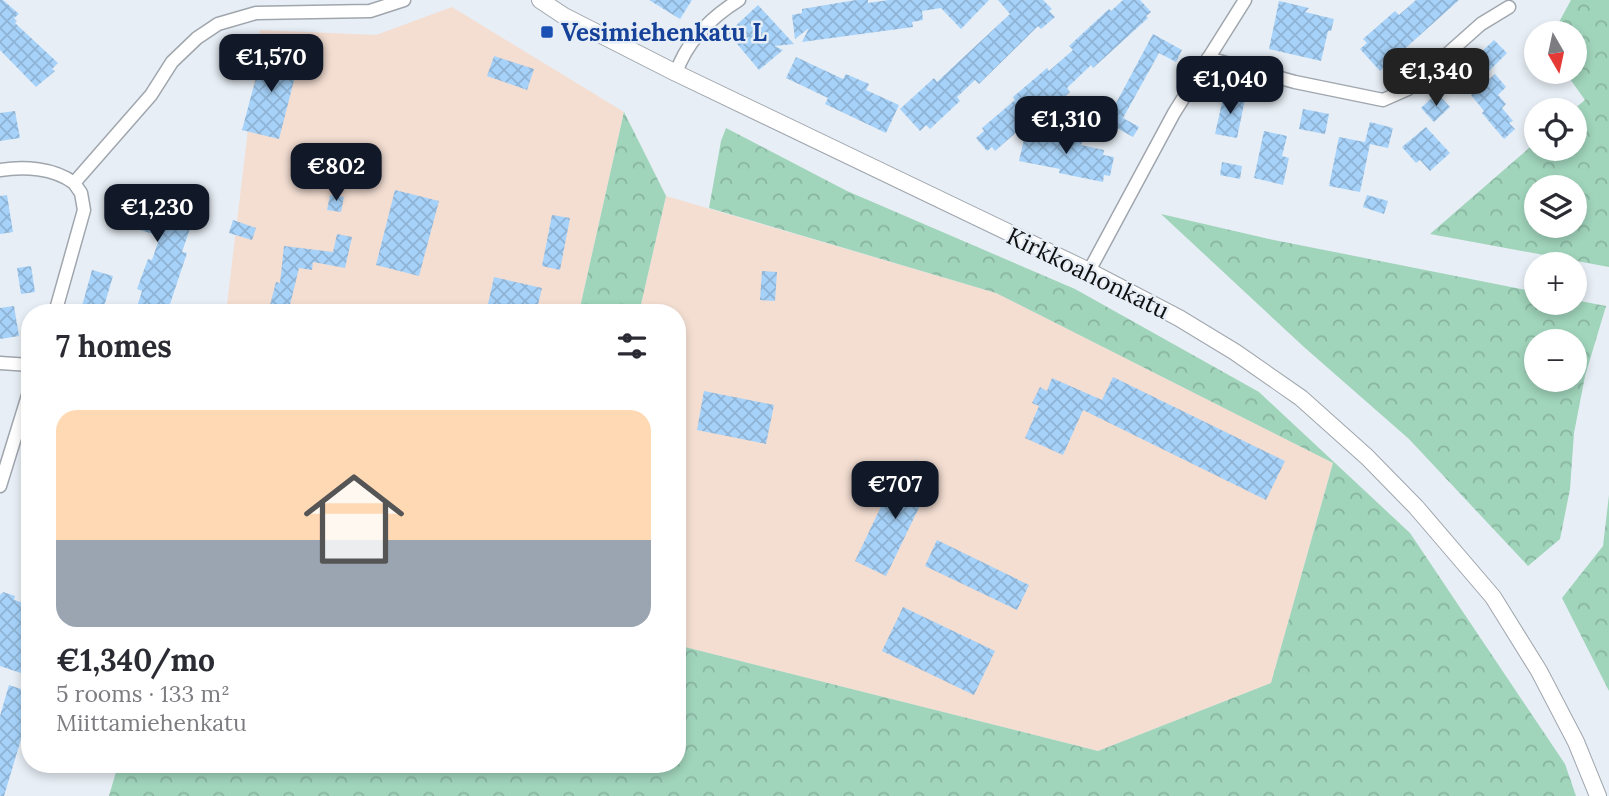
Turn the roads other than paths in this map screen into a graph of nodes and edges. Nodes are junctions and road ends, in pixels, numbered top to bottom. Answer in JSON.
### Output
{"nodes":[{"id":1,"x":404,"y":0,"type":"edge"},
{"id":2,"x":540,"y":0,"type":"edge"},
{"id":3,"x":739,"y":0,"type":"edge"},
{"id":4,"x":1245,"y":0,"type":"edge"},
{"id":5,"x":1509,"y":7,"type":"dead end"},
{"id":6,"x":1208,"y":58,"type":"junction"},
{"id":7,"x":676,"y":73,"type":"junction"},
{"id":8,"x":0,"y":170,"type":"edge"},
{"id":9,"x":74,"y":183,"type":"junction"},
{"id":10,"x":1089,"y":271,"type":"junction"},
{"id":11,"x":57,"y":304,"type":"edge"},
{"id":12,"x":0,"y":363,"type":"edge"},
{"id":13,"x":21,"y":364,"type":"edge"},
{"id":14,"x":21,"y":418,"type":"edge"},
{"id":15,"x":0,"y":486,"type":"edge"},
{"id":16,"x":1598,"y":796,"type":"edge"}],
"edges":[{"from":1,"to":9,"type":"street"},
{"from":2,"to":7,"type":"street","name":"Kirkkoahonkatu"},
{"from":3,"to":7,"type":"street"},
{"from":4,"to":6,"type":"street"},
{"from":5,"to":6,"type":"street"},
{"from":6,"to":10,"type":"street"},
{"from":7,"to":10,"type":"street","name":"Kirkkoahonkatu"},
{"from":8,"to":9,"type":"street"},
{"from":9,"to":11,"type":"street"},
{"from":10,"to":16,"type":"street","name":"Kirkkoahonkatu"},
{"from":12,"to":13,"type":"street"},
{"from":14,"to":15,"type":"street"}]}
